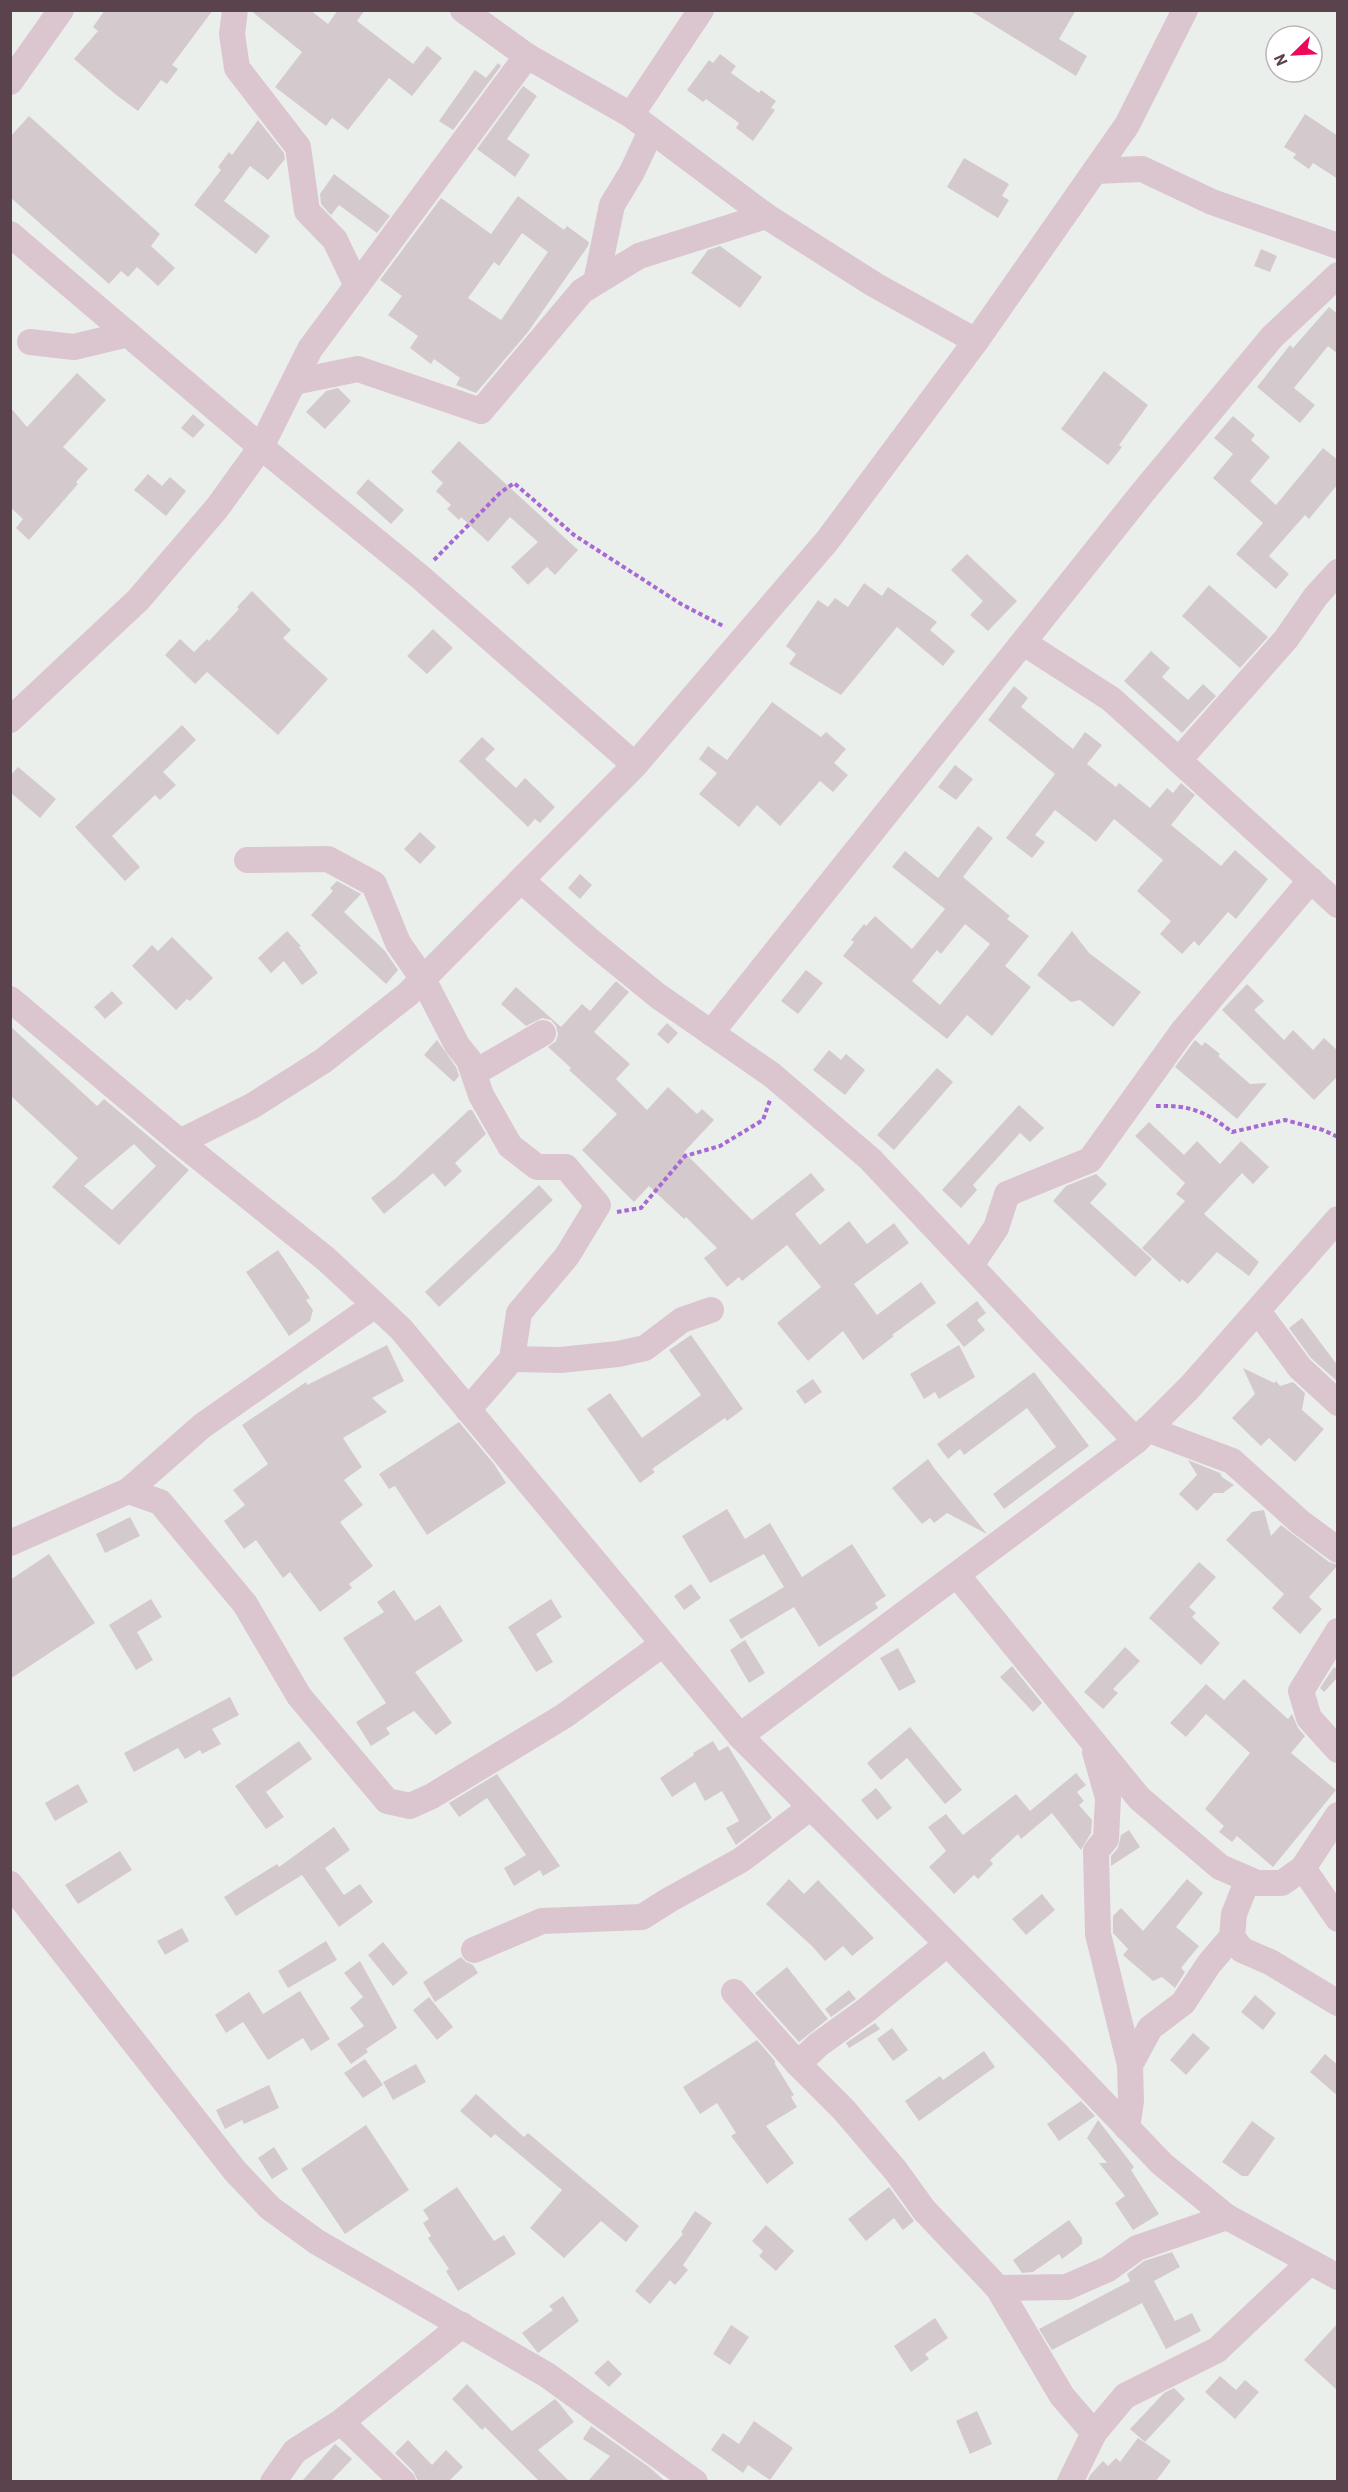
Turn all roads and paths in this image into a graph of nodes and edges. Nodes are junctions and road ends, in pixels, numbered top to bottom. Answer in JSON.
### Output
{"nodes":[{"id":1,"x":235,"y":10,"type":"edge"},
{"id":2,"x":463,"y":10,"type":"edge"},
{"id":3,"x":701,"y":10,"type":"edge"},
{"id":4,"x":1185,"y":10,"type":"edge"},
{"id":5,"x":50,"y":15,"type":"edge"},
{"id":6,"x":526,"y":56,"type":"junction"},
{"id":7,"x":10,"y":82,"type":"edge"},
{"id":8,"x":631,"y":115,"type":"junction"},
{"id":9,"x":651,"y":131,"type":"junction"},
{"id":10,"x":1095,"y":171,"type":"junction"},
{"id":11,"x":766,"y":216,"type":"junction"},
{"id":12,"x":10,"y":234,"type":"edge"},
{"id":13,"x":1338,"y":246,"type":"edge"},
{"id":14,"x":1338,"y":275,"type":"edge"},
{"id":15,"x":596,"y":282,"type":"junction"},
{"id":16,"x":357,"y":286,"type":"junction"},
{"id":17,"x":128,"y":334,"type":"junction"},
{"id":18,"x":976,"y":341,"type":"junction"},
{"id":19,"x":30,"y":342,"type":"dead end"},
{"id":20,"x":294,"y":382,"type":"junction"},
{"id":21,"x":261,"y":447,"type":"junction"},
{"id":22,"x":1338,"y":572,"type":"edge"},
{"id":23,"x":419,"y":576,"type":"junction"},
{"id":24,"x":745,"y":637,"type":"junction"},
{"id":25,"x":1024,"y":643,"type":"junction"},
{"id":26,"x":10,"y":720,"type":"edge"},
{"id":27,"x":1179,"y":760,"type":"junction"},
{"id":28,"x":635,"y":765,"type":"junction"},
{"id":29,"x":247,"y":860,"type":"dead end"},
{"id":30,"x":1311,"y":880,"type":"junction"},
{"id":31,"x":522,"y":881,"type":"junction"},
{"id":32,"x":1338,"y":905,"type":"edge"},
{"id":33,"x":423,"y":979,"type":"junction"},
{"id":34,"x":10,"y":999,"type":"edge"},
{"id":35,"x":543,"y":1033,"type":"dead end"},
{"id":36,"x":711,"y":1033,"type":"junction"},
{"id":37,"x":474,"y":1073,"type":"junction"},
{"id":38,"x":777,"y":1080,"type":"junction"},
{"id":39,"x":1131,"y":1103,"type":"junction"},
{"id":40,"x":1338,"y":1137,"type":"edge"},
{"id":41,"x":180,"y":1142,"type":"junction"},
{"id":42,"x":590,"y":1217,"type":"junction"},
{"id":43,"x":1338,"y":1219,"type":"edge"},
{"id":44,"x":971,"y":1265,"type":"junction"},
{"id":45,"x":375,"y":1305,"type":"junction"},
{"id":46,"x":711,"y":1310,"type":"dead end"},
{"id":47,"x":1254,"y":1316,"type":"junction"},
{"id":48,"x":512,"y":1359,"type":"junction"},
{"id":49,"x":1338,"y":1403,"type":"edge"},
{"id":50,"x":468,"y":1410,"type":"junction"},
{"id":51,"x":1142,"y":1435,"type":"junction"},
{"id":52,"x":128,"y":1491,"type":"junction"},
{"id":53,"x":10,"y":1544,"type":"edge"},
{"id":54,"x":1338,"y":1550,"type":"edge"},
{"id":55,"x":957,"y":1575,"type":"junction"},
{"id":56,"x":1338,"y":1631,"type":"edge"},
{"id":57,"x":663,"y":1644,"type":"junction"},
{"id":58,"x":740,"y":1736,"type":"junction"},
{"id":59,"x":1092,"y":1740,"type":"junction"},
{"id":60,"x":1338,"y":1750,"type":"edge"},
{"id":61,"x":811,"y":1807,"type":"junction"},
{"id":62,"x":1338,"y":1815,"type":"edge"},
{"id":63,"x":1303,"y":1868,"type":"junction"},
{"id":64,"x":1248,"y":1879,"type":"junction"},
{"id":65,"x":10,"y":1884,"type":"edge"},
{"id":66,"x":1338,"y":1919,"type":"edge"},
{"id":67,"x":1232,"y":1936,"type":"junction"},
{"id":68,"x":947,"y":1944,"type":"junction"},
{"id":69,"x":474,"y":1950,"type":"dead end"},
{"id":70,"x":734,"y":1992,"type":"dead end"},
{"id":71,"x":1338,"y":2003,"type":"edge"},
{"id":72,"x":798,"y":2064,"type":"junction"},
{"id":73,"x":1130,"y":2065,"type":"junction"},
{"id":74,"x":1127,"y":2128,"type":"junction"},
{"id":75,"x":1227,"y":2217,"type":"junction"},
{"id":76,"x":1310,"y":2262,"type":"junction"},
{"id":77,"x":1338,"y":2277,"type":"edge"},
{"id":78,"x":998,"y":2288,"type":"junction"},
{"id":79,"x":462,"y":2325,"type":"junction"},
{"id":80,"x":341,"y":2422,"type":"junction"},
{"id":81,"x":1094,"y":2433,"type":"junction"},
{"id":82,"x":273,"y":2481,"type":"edge"},
{"id":83,"x":403,"y":2481,"type":"edge"},
{"id":84,"x":695,"y":2481,"type":"edge"},
{"id":85,"x":1070,"y":2481,"type":"edge"}],
"edges":[{"from":1,"to":16,"type":"street"},
{"from":2,"to":6,"type":"street"},
{"from":3,"to":8,"type":"street"},
{"from":4,"to":10,"type":"street"},
{"from":5,"to":7,"type":"street"},
{"from":6,"to":8,"type":"street"},
{"from":6,"to":16,"type":"street"},
{"from":8,"to":9,"type":"street"},
{"from":9,"to":11,"type":"street"},
{"from":9,"to":15,"type":"street"},
{"from":10,"to":13,"type":"street"},
{"from":10,"to":18,"type":"street"},
{"from":11,"to":15,"type":"street"},
{"from":11,"to":18,"type":"street"},
{"from":12,"to":17,"type":"street"},
{"from":14,"to":25,"type":"street"},
{"from":15,"to":20,"type":"street"},
{"from":16,"to":20,"type":"street"},
{"from":17,"to":19,"type":"street"},
{"from":17,"to":21,"type":"street"},
{"from":18,"to":24,"type":"street"},
{"from":20,"to":21,"type":"street"},
{"from":21,"to":23,"type":"street"},
{"from":21,"to":26,"type":"street"},
{"from":22,"to":27,"type":"street"},
{"from":23,"to":24,"type":"path"},
{"from":23,"to":28,"type":"street"},
{"from":24,"to":28,"type":"street"},
{"from":25,"to":27,"type":"street"},
{"from":25,"to":36,"type":"street"},
{"from":27,"to":30,"type":"street"},
{"from":28,"to":31,"type":"street"},
{"from":29,"to":33,"type":"street"},
{"from":30,"to":32,"type":"street"},
{"from":30,"to":39,"type":"street"},
{"from":31,"to":33,"type":"street"},
{"from":31,"to":36,"type":"street"},
{"from":33,"to":37,"type":"street"},
{"from":33,"to":41,"type":"street"},
{"from":34,"to":41,"type":"street"},
{"from":35,"to":37,"type":"street"},
{"from":36,"to":38,"type":"street"},
{"from":37,"to":42,"type":"street"},
{"from":38,"to":42,"type":"path"},
{"from":38,"to":44,"type":"street"},
{"from":39,"to":40,"type":"path"},
{"from":39,"to":44,"type":"street"},
{"from":41,"to":45,"type":"street"},
{"from":42,"to":48,"type":"street"},
{"from":43,"to":47,"type":"street"},
{"from":44,"to":51,"type":"street"},
{"from":45,"to":50,"type":"street"},
{"from":45,"to":52,"type":"street"},
{"from":46,"to":48,"type":"street"},
{"from":47,"to":49,"type":"street"},
{"from":47,"to":51,"type":"street"},
{"from":48,"to":50,"type":"street"},
{"from":50,"to":57,"type":"street"},
{"from":51,"to":54,"type":"street"},
{"from":51,"to":55,"type":"street"},
{"from":52,"to":53,"type":"street"},
{"from":52,"to":57,"type":"street"},
{"from":55,"to":58,"type":"street"},
{"from":55,"to":59,"type":"street"},
{"from":56,"to":60,"type":"street"},
{"from":57,"to":58,"type":"street"},
{"from":58,"to":61,"type":"street"},
{"from":59,"to":64,"type":"street"},
{"from":59,"to":73,"type":"street"},
{"from":61,"to":68,"type":"street"},
{"from":61,"to":69,"type":"street"},
{"from":62,"to":63,"type":"street"},
{"from":63,"to":64,"type":"street"},
{"from":63,"to":66,"type":"street"},
{"from":64,"to":67,"type":"street"},
{"from":65,"to":79,"type":"street"},
{"from":67,"to":71,"type":"street"},
{"from":67,"to":73,"type":"street"},
{"from":68,"to":72,"type":"street"},
{"from":68,"to":74,"type":"street"},
{"from":70,"to":72,"type":"street"},
{"from":72,"to":78,"type":"street"},
{"from":73,"to":74,"type":"street"},
{"from":74,"to":75,"type":"street"},
{"from":75,"to":76,"type":"street"},
{"from":75,"to":78,"type":"street"},
{"from":76,"to":77,"type":"street"},
{"from":76,"to":81,"type":"street"},
{"from":78,"to":81,"type":"street"},
{"from":79,"to":80,"type":"street"},
{"from":79,"to":84,"type":"street"},
{"from":80,"to":82,"type":"street"},
{"from":80,"to":83,"type":"street"},
{"from":81,"to":85,"type":"street"}]}
